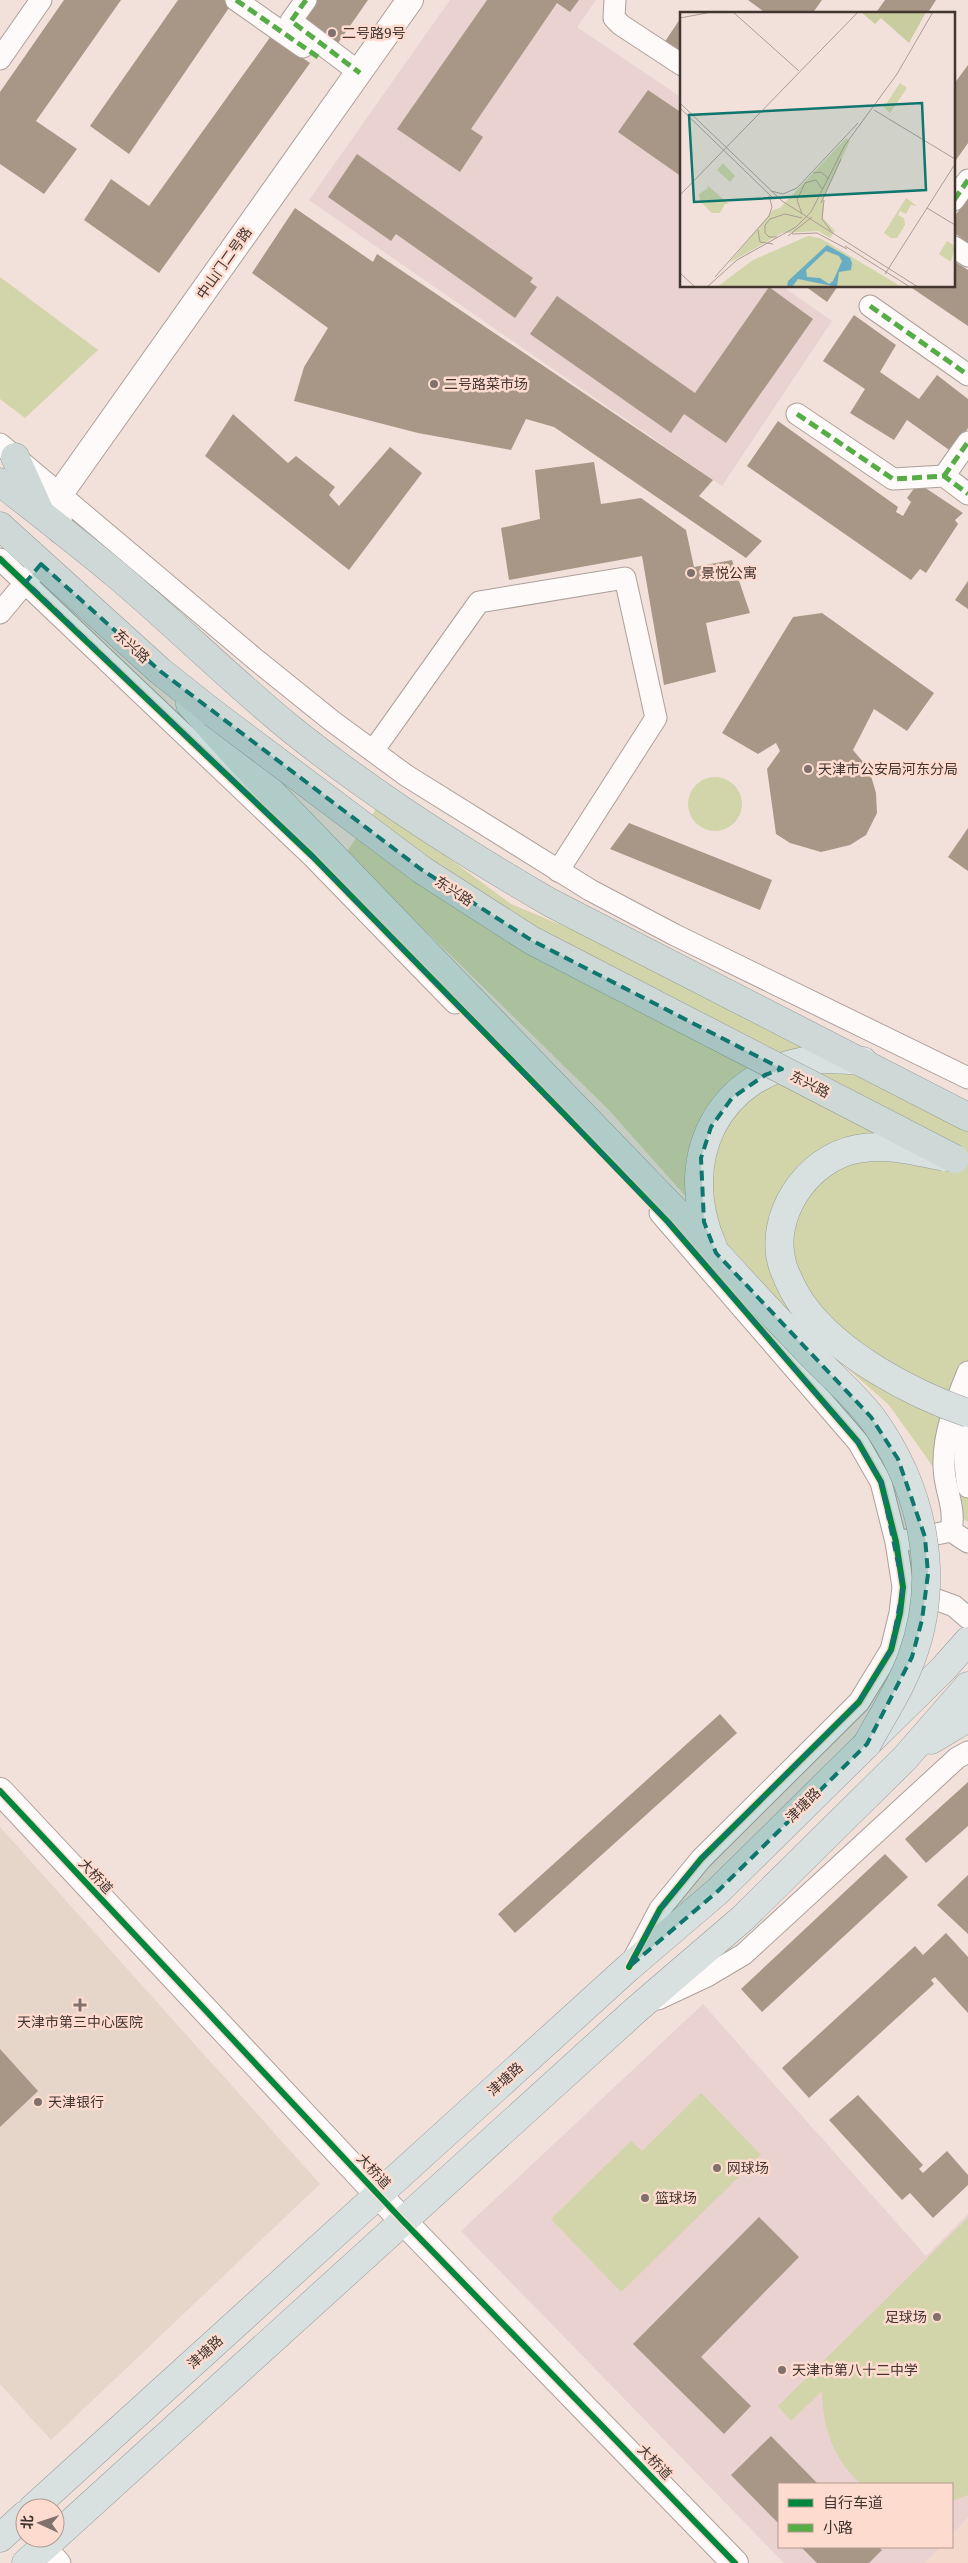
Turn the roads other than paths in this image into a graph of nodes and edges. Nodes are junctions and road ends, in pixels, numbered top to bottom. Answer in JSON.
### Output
{"nodes":[{"id":1,"x":41,"y":0,"type":"edge"},
{"id":2,"x":236,"y":0,"type":"edge"},
{"id":3,"x":306,"y":0,"type":"edge"},
{"id":4,"x":399,"y":0,"type":"edge"},
{"id":5,"x":410,"y":0,"type":"edge"},
{"id":6,"x":615,"y":0,"type":"edge"},
{"id":7,"x":318,"y":57,"type":"dead end"},
{"id":8,"x":0,"y":59,"type":"edge"},
{"id":9,"x":680,"y":64,"type":"edge"},
{"id":10,"x":356,"y":70,"type":"junction"},
{"id":11,"x":968,"y":180,"type":"edge"},
{"id":12,"x":956,"y":197,"type":"edge"},
{"id":13,"x":956,"y":247,"type":"edge"},
{"id":14,"x":968,"y":256,"type":"edge"},
{"id":15,"x":870,"y":306,"type":"dead end"},
{"id":16,"x":968,"y":375,"type":"edge"},
{"id":17,"x":798,"y":414,"type":"dead end"},
{"id":18,"x":968,"y":442,"type":"edge"},
{"id":19,"x":8,"y":451,"type":"edge"},
{"id":20,"x":944,"y":476,"type":"junction"},
{"id":21,"x":32,"y":493,"type":"edge"},
{"id":22,"x":968,"y":494,"type":"edge"},
{"id":23,"x":0,"y":526,"type":"edge"},
{"id":24,"x":0,"y":552,"type":"edge"},
{"id":25,"x":0,"y":559,"type":"edge"},
{"id":26,"x":34,"y":573,"type":"junction"},
{"id":27,"x":0,"y":613,"type":"edge"},
{"id":28,"x":160,"y":671,"type":"junction"},
{"id":29,"x":373,"y":751,"type":"junction"},
{"id":30,"x":558,"y":871,"type":"junction"},
{"id":31,"x":818,"y":1051,"type":"junction"},
{"id":32,"x":968,"y":1078,"type":"edge"},
{"id":33,"x":968,"y":1117,"type":"edge"},
{"id":34,"x":961,"y":1163,"type":"edge"},
{"id":35,"x":716,"y":1253,"type":"junction"},
{"id":36,"x":968,"y":1372,"type":"edge"},
{"id":37,"x":968,"y":1413,"type":"edge"},
{"id":38,"x":968,"y":1429,"type":"edge"},
{"id":39,"x":968,"y":1487,"type":"edge"},
{"id":40,"x":960,"y":1536,"type":"edge"},
{"id":41,"x":896,"y":1542,"type":"junction"},
{"id":42,"x":903,"y":1587,"type":"junction"},
{"id":43,"x":968,"y":1618,"type":"edge"},
{"id":44,"x":968,"y":1641,"type":"edge"},
{"id":45,"x":968,"y":1686,"type":"edge"},
{"id":46,"x":968,"y":1718,"type":"edge"},
{"id":47,"x":866,"y":1744,"type":"junction"},
{"id":48,"x":968,"y":1752,"type":"edge"},
{"id":49,"x":905,"y":1758,"type":"junction"},
{"id":50,"x":0,"y":1791,"type":"edge"},
{"id":51,"x":629,"y":1966,"type":"junction"},
{"id":52,"x":637,"y":2009,"type":"junction"},
{"id":53,"x":379,"y":2194,"type":"junction"},
{"id":54,"x":403,"y":2221,"type":"junction"},
{"id":55,"x":44,"y":2498,"type":"edge"},
{"id":56,"x":15,"y":2524,"type":"edge"},
{"id":57,"x":0,"y":2538,"type":"edge"},
{"id":58,"x":48,"y":2549,"type":"edge"},
{"id":59,"x":735,"y":2563,"type":"edge"}],
"edges":[{"from":1,"to":8,"type":"street"},
{"from":2,"to":7,"type":"street"},
{"from":3,"to":10,"type":"street"},
{"from":4,"to":10,"type":"street","name":"中山门二号路"},
{"from":5,"to":10,"type":"street","name":"中山门二号路"},
{"from":6,"to":9,"type":"street"},
{"from":10,"to":21,"type":"street","name":"中山门二号路"},
{"from":11,"to":12,"type":"street"},
{"from":13,"to":14,"type":"street"},
{"from":15,"to":16,"type":"street"},
{"from":17,"to":20,"type":"street"},
{"from":18,"to":20,"type":"street"},
{"from":19,"to":21,"type":"highway"},
{"from":20,"to":22,"type":"street"},
{"from":21,"to":29,"type":"street"},
{"from":21,"to":31,"type":"highway"},
{"from":23,"to":26,"type":"highway","name":"东兴路"},
{"from":24,"to":26,"type":"highway"},
{"from":25,"to":26,"type":"street"},
{"from":26,"to":27,"type":"street"},
{"from":26,"to":28,"type":"highway","name":"东兴路"},
{"from":26,"to":41,"type":"street"},
{"from":28,"to":34,"type":"highway","name":"东兴路","bridge":true},
{"from":28,"to":35,"type":"main road"},
{"from":29,"to":30,"type":"street"},
{"from":29,"to":30,"type":"street"},
{"from":30,"to":32,"type":"street"},
{"from":31,"to":33,"type":"highway"},
{"from":31,"to":35,"type":"main road"},
{"from":34,"to":37,"type":"main road","bridge":true},
{"from":35,"to":47,"type":"main road","bridge":true},
{"from":36,"to":40,"type":"street"},
{"from":38,"to":39,"type":"street"},
{"from":40,"to":41,"type":"street"},
{"from":41,"to":42,"type":"street"},
{"from":42,"to":43,"type":"street"},
{"from":42,"to":51,"type":"street"},
{"from":44,"to":47,"type":"main road","name":"津塘路","bridge":true},
{"from":45,"to":49,"type":"main road"},
{"from":46,"to":49,"type":"main road"},
{"from":47,"to":51,"type":"main road","name":"津塘路"},
{"from":48,"to":52,"type":"street"},
{"from":49,"to":52,"type":"main road"},
{"from":50,"to":53,"type":"street","name":"大桥道"},
{"from":51,"to":53,"type":"main road","name":"津塘路"},
{"from":52,"to":54,"type":"main road"},
{"from":53,"to":54,"type":"street","name":"大桥道"},
{"from":53,"to":55,"type":"main road","name":"津塘路"},
{"from":54,"to":58,"type":"main road"},
{"from":54,"to":59,"type":"street","name":"大桥道"},
{"from":56,"to":57,"type":"main road"}]}
